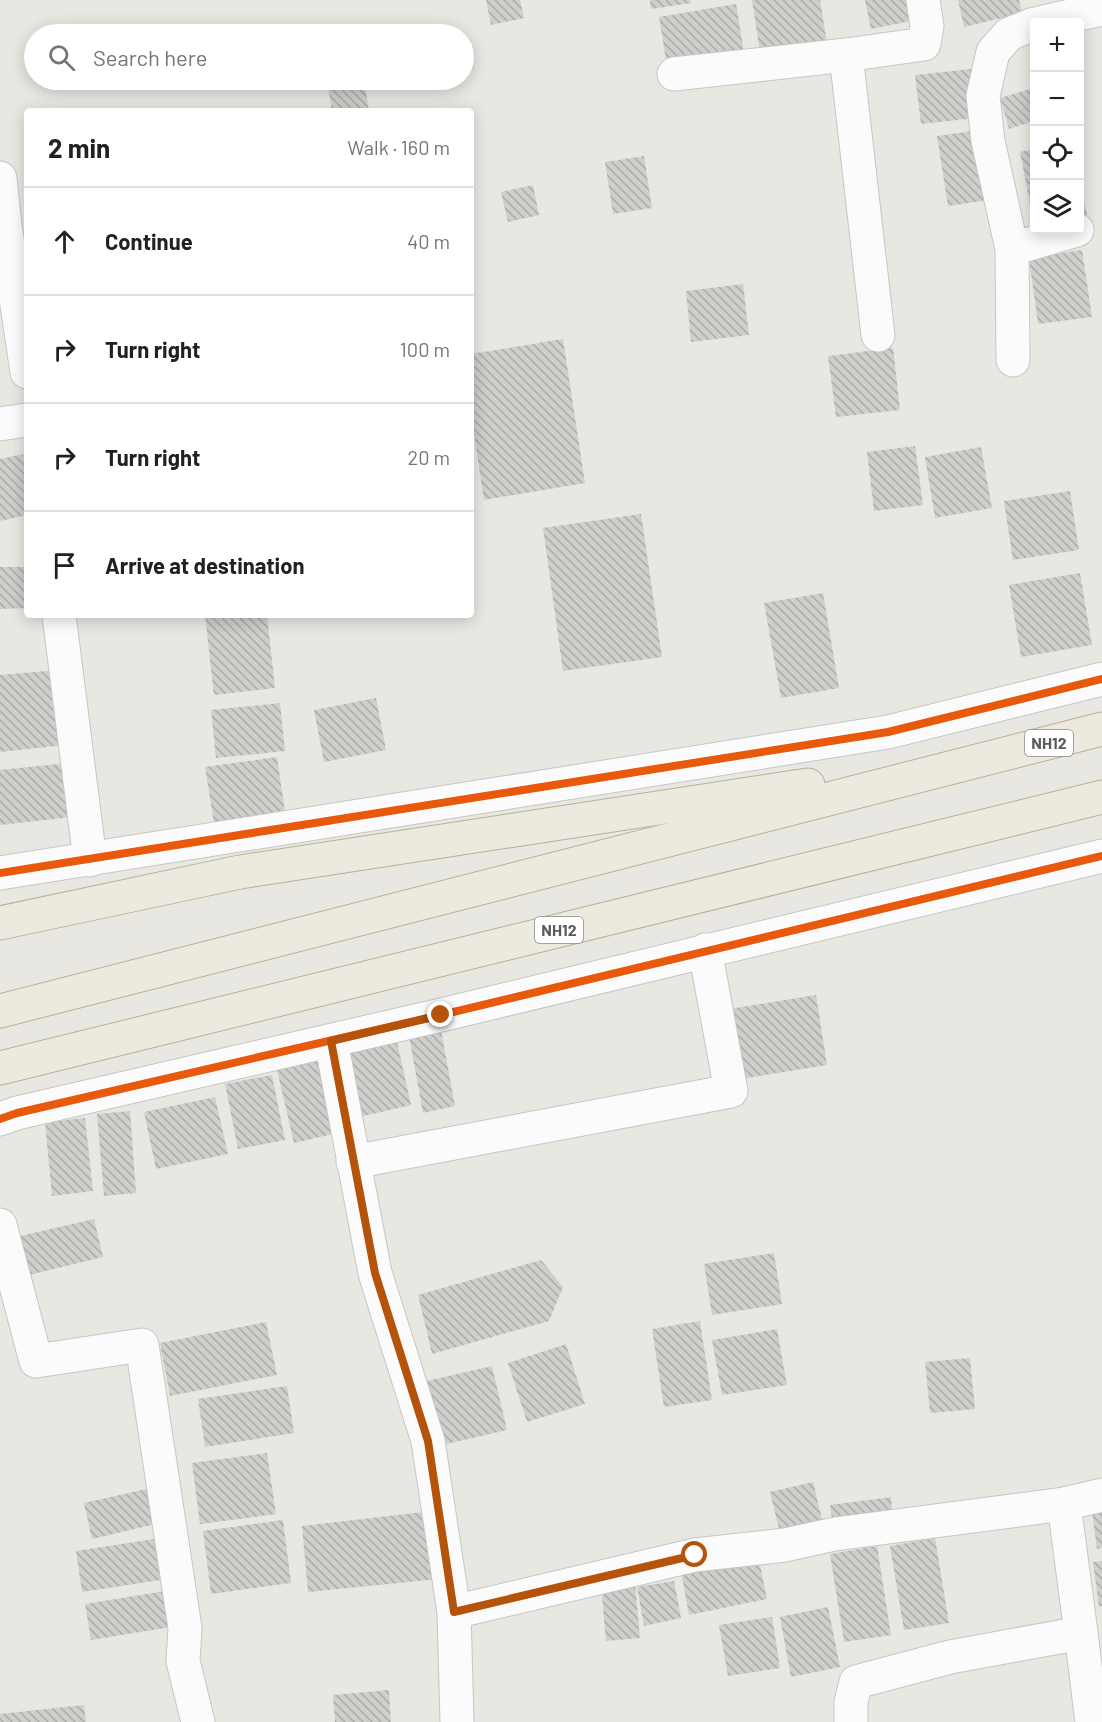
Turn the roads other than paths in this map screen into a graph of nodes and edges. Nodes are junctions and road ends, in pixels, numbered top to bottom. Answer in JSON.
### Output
{"nodes":[{"id":1,"x":923,"y":0,"type":"edge"},
{"id":2,"x":1102,"y":9,"type":"edge"},
{"id":3,"x":1061,"y":18,"type":"edge"},
{"id":4,"x":1030,"y":26,"type":"edge"},
{"id":5,"x":846,"y":55,"type":"junction"},
{"id":6,"x":674,"y":74,"type":"dead end"},
{"id":7,"x":0,"y":178,"type":"edge"},
{"id":8,"x":1102,"y":222,"type":"edge"},
{"id":9,"x":1084,"y":227,"type":"edge"},
{"id":10,"x":1062,"y":234,"type":"edge"},
{"id":11,"x":1012,"y":249,"type":"junction"},
{"id":12,"x":878,"y":334,"type":"dead end"},
{"id":13,"x":24,"y":353,"type":"edge"},
{"id":14,"x":1013,"y":360,"type":"dead end"},
{"id":15,"x":24,"y":420,"type":"edge"},
{"id":16,"x":0,"y":424,"type":"edge"},
{"id":17,"x":59,"y":618,"type":"edge"},
{"id":18,"x":1102,"y":679,"type":"edge"},
{"id":19,"x":1102,"y":729,"type":"edge"},
{"id":20,"x":995,"y":757,"type":"junction"},
{"id":21,"x":1102,"y":797,"type":"edge"},
{"id":22,"x":1102,"y":856,"type":"edge"},
{"id":23,"x":90,"y":860,"type":"junction"},
{"id":24,"x":0,"y":873,"type":"edge"},
{"id":25,"x":0,"y":923,"type":"edge"},
{"id":26,"x":705,"y":950,"type":"junction"},
{"id":27,"x":0,"y":1011,"type":"edge"},
{"id":28,"x":331,"y":1041,"type":"junction"},
{"id":29,"x":5,"y":1067,"type":"edge"},
{"id":30,"x":0,"y":1119,"type":"edge"},
{"id":31,"x":354,"y":1162,"type":"junction"},
{"id":32,"x":0,"y":1225,"type":"edge"},
{"id":33,"x":1102,"y":1495,"type":"edge"},
{"id":34,"x":1064,"y":1504,"type":"junction"},
{"id":35,"x":454,"y":1612,"type":"junction"},
{"id":36,"x":1081,"y":1633,"type":"junction"},
{"id":37,"x":198,"y":1722,"type":"edge"},
{"id":38,"x":457,"y":1722,"type":"edge"},
{"id":39,"x":851,"y":1722,"type":"edge"},
{"id":40,"x":1092,"y":1722,"type":"edge"}],
"edges":[{"from":1,"to":5,"type":"street"},
{"from":2,"to":3,"type":"street"},
{"from":4,"to":11,"type":"street"},
{"from":5,"to":6,"type":"street"},
{"from":5,"to":12,"type":"street"},
{"from":7,"to":13,"type":"street"},
{"from":8,"to":9,"type":"street"},
{"from":10,"to":11,"type":"street"},
{"from":11,"to":14,"type":"street"},
{"from":15,"to":16,"type":"street"},
{"from":17,"to":23,"type":"street"},
{"from":18,"to":23,"type":"street"},
{"from":19,"to":20,"type":"highway","number":"NH12"},
{"from":20,"to":25,"type":"highway"},
{"from":20,"to":27,"type":"highway","number":"NH12"},
{"from":21,"to":29,"type":"highway","number":"NH12"},
{"from":22,"to":26,"type":"street"},
{"from":23,"to":24,"type":"street"},
{"from":26,"to":28,"type":"street"},
{"from":26,"to":31,"type":"street"},
{"from":28,"to":30,"type":"street"},
{"from":28,"to":31,"type":"street"},
{"from":31,"to":35,"type":"street"},
{"from":32,"to":37,"type":"street"},
{"from":33,"to":34,"type":"street"},
{"from":34,"to":35,"type":"street"},
{"from":34,"to":36,"type":"street"},
{"from":35,"to":38,"type":"street"},
{"from":36,"to":39,"type":"street"},
{"from":36,"to":40,"type":"street"}]}
